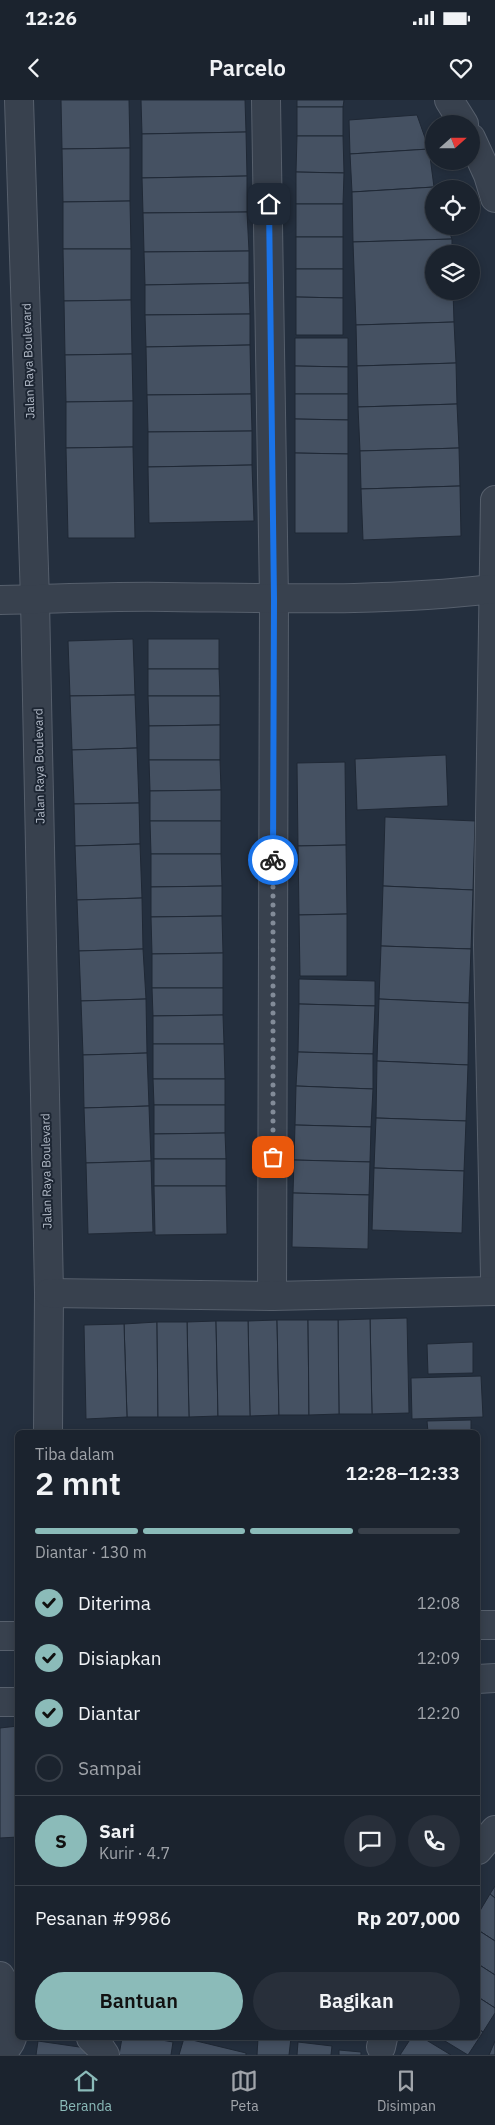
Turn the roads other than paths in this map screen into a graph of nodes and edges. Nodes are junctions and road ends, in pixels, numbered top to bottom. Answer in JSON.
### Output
{"nodes":[{"id":1,"x":19,"y":100,"type":"edge"},
{"id":2,"x":266,"y":100,"type":"edge"},
{"id":3,"x":449,"y":100,"type":"edge"},
{"id":4,"x":458,"y":115,"type":"edge"},
{"id":5,"x":480,"y":158,"type":"edge"},
{"id":6,"x":495,"y":198,"type":"edge"},
{"id":7,"x":495,"y":500,"type":"edge"},
{"id":8,"x":492,"y":589,"type":"junction"},
{"id":9,"x":274,"y":599,"type":"junction"},
{"id":10,"x":0,"y":600,"type":"edge"},
{"id":11,"x":35,"y":600,"type":"junction"},
{"id":12,"x":495,"y":1276,"type":"edge"},
{"id":13,"x":495,"y":1291,"type":"edge"},
{"id":14,"x":49,"y":1293,"type":"junction"},
{"id":15,"x":272,"y":1296,"type":"junction"},
{"id":16,"x":48,"y":1430,"type":"edge"},
{"id":17,"x":480,"y":1625,"type":"edge"},
{"id":18,"x":495,"y":1626,"type":"edge"},
{"id":19,"x":0,"y":1636,"type":"edge"},
{"id":20,"x":15,"y":1636,"type":"edge"},
{"id":21,"x":495,"y":1678,"type":"edge"},
{"id":22,"x":480,"y":1679,"type":"edge"},
{"id":23,"x":0,"y":1702,"type":"edge"},
{"id":24,"x":15,"y":1702,"type":"edge"},
{"id":25,"x":495,"y":1830,"type":"edge"},
{"id":26,"x":480,"y":1848,"type":"edge"},
{"id":27,"x":0,"y":1976,"type":"edge"},
{"id":28,"x":15,"y":2023,"type":"edge"},
{"id":29,"x":93,"y":2040,"type":"edge"},
{"id":30,"x":0,"y":2052,"type":"edge"},
{"id":31,"x":104,"y":2055,"type":"edge"}],
"edges":[{"from":1,"to":11,"type":"street","name":"Jalan Raya Boulevard"},
{"from":2,"to":9,"type":"street"},
{"from":3,"to":4,"type":"street"},
{"from":5,"to":6,"type":"street"},
{"from":7,"to":8,"type":"street"},
{"from":8,"to":9,"type":"street"},
{"from":8,"to":12,"type":"street"},
{"from":9,"to":11,"type":"street"},
{"from":9,"to":15,"type":"street"},
{"from":10,"to":11,"type":"street"},
{"from":11,"to":14,"type":"street","name":"Jalan Raya Boulevard"},
{"from":13,"to":15,"type":"street"},
{"from":14,"to":15,"type":"street"},
{"from":14,"to":16,"type":"street","name":"Jalan Raya Boulevard"},
{"from":17,"to":18,"type":"street"},
{"from":19,"to":20,"type":"street"},
{"from":21,"to":22,"type":"street"},
{"from":23,"to":24,"type":"street"},
{"from":25,"to":26,"type":"street"},
{"from":27,"to":28,"type":"street"},
{"from":28,"to":30,"type":"street"},
{"from":29,"to":31,"type":"street"}]}
